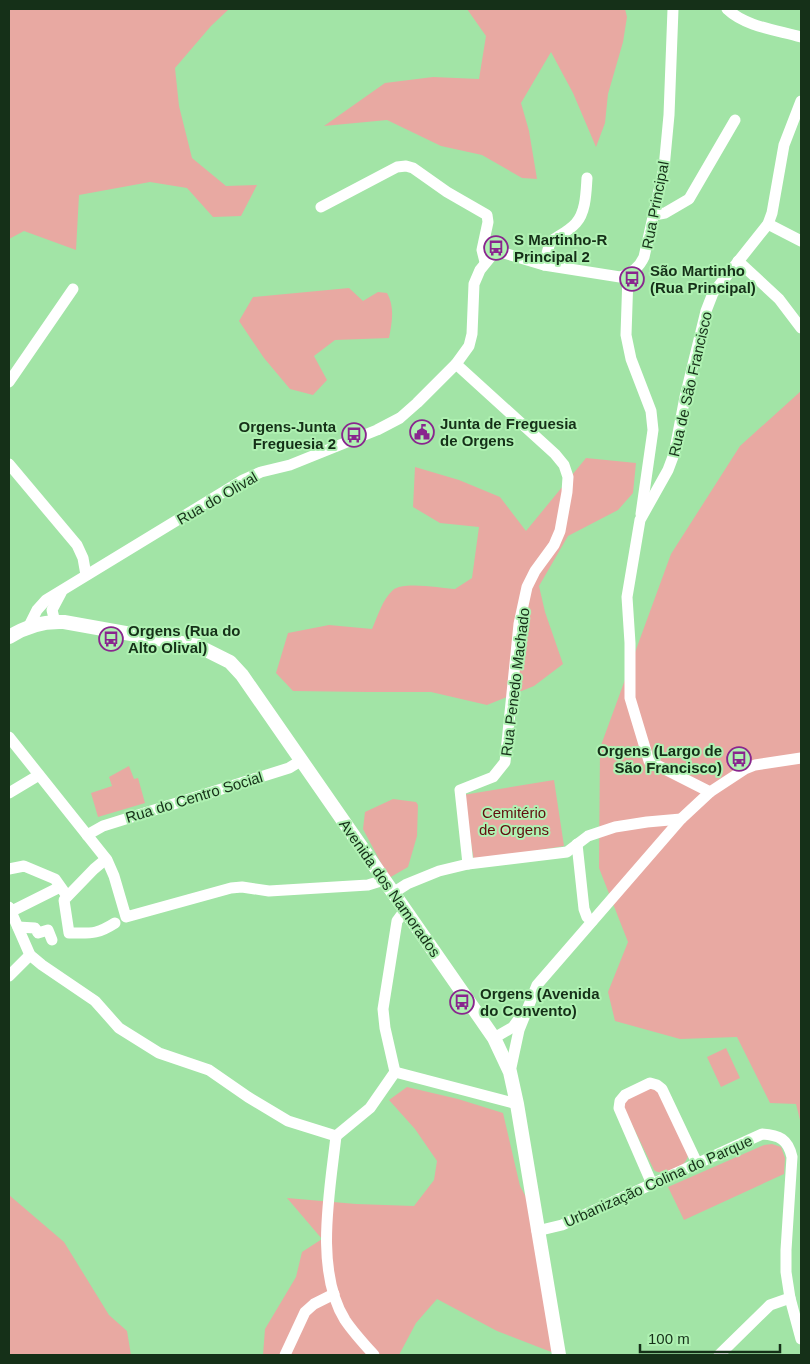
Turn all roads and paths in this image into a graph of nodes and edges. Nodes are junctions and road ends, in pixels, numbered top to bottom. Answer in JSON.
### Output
{"nodes":[{"id":1,"x":673,"y":9,"type":"edge"},
{"id":2,"x":727,"y":9,"type":"edge"},
{"id":3,"x":801,"y":36,"type":"edge"},
{"id":4,"x":801,"y":101,"type":"edge"},
{"id":5,"x":735,"y":120,"type":"dead end"},
{"id":6,"x":587,"y":178,"type":"dead end"},
{"id":7,"x":321,"y":207,"type":"dead end"},
{"id":8,"x":654,"y":215,"type":"junction"},
{"id":9,"x":768,"y":224,"type":"junction"},
{"id":10,"x":801,"y":241,"type":"edge"},
{"id":11,"x":738,"y":261,"type":"junction"},
{"id":12,"x":485,"y":262,"type":"junction"},
{"id":13,"x":544,"y":265,"type":"junction"},
{"id":14,"x":628,"y":275,"type":"junction"},
{"id":15,"x":73,"y":289,"type":"dead end"},
{"id":16,"x":801,"y":328,"type":"edge"},
{"id":17,"x":456,"y":364,"type":"junction"},
{"id":18,"x":9,"y":382,"type":"edge"},
{"id":19,"x":9,"y":464,"type":"edge"},
{"id":20,"x":640,"y":520,"type":"junction"},
{"id":21,"x":86,"y":575,"type":"junction"},
{"id":22,"x":65,"y":588,"type":"junction"},
{"id":23,"x":55,"y":622,"type":"junction"},
{"id":24,"x":29,"y":626,"type":"junction"},
{"id":25,"x":9,"y":637,"type":"edge"},
{"id":26,"x":9,"y":737,"type":"edge"},
{"id":27,"x":801,"y":758,"type":"edge"},
{"id":28,"x":302,"y":760,"type":"junction"},
{"id":29,"x":39,"y":775,"type":"junction"},
{"id":30,"x":710,"y":792,"type":"junction"},
{"id":31,"x":9,"y":793,"type":"edge"},
{"id":32,"x":681,"y":819,"type":"junction"},
{"id":33,"x":87,"y":835,"type":"junction"},
{"id":34,"x":577,"y":844,"type":"junction"},
{"id":35,"x":106,"y":859,"type":"junction"},
{"id":36,"x":468,"y":864,"type":"junction"},
{"id":37,"x":9,"y":869,"type":"edge"},
{"id":38,"x":384,"y":880,"type":"junction"},
{"id":39,"x":64,"y":892,"type":"junction"},
{"id":40,"x":393,"y":893,"type":"junction"},
{"id":41,"x":10,"y":909,"type":"edge"},
{"id":42,"x":405,"y":910,"type":"junction"},
{"id":43,"x":592,"y":921,"type":"junction"},
{"id":44,"x":67,"y":922,"type":"junction"},
{"id":45,"x":116,"y":923,"type":"dead end"},
{"id":46,"x":18,"y":927,"type":"junction"},
{"id":47,"x":30,"y":955,"type":"junction"},
{"id":48,"x":9,"y":976,"type":"edge"},
{"id":49,"x":527,"y":1007,"type":"junction"},
{"id":50,"x":520,"y":1030,"type":"junction"},
{"id":51,"x":494,"y":1038,"type":"junction"},
{"id":52,"x":501,"y":1050,"type":"junction"},
{"id":53,"x":395,"y":1072,"type":"junction"},
{"id":54,"x":510,"y":1072,"type":"junction"},
{"id":55,"x":517,"y":1104,"type":"junction"},
{"id":56,"x":336,"y":1136,"type":"junction"},
{"id":57,"x":697,"y":1163,"type":"junction"},
{"id":58,"x":652,"y":1184,"type":"junction"},
{"id":59,"x":537,"y":1231,"type":"junction"},
{"id":60,"x":334,"y":1294,"type":"junction"},
{"id":61,"x":790,"y":1298,"type":"junction"},
{"id":62,"x":801,"y":1339,"type":"edge"},
{"id":63,"x":285,"y":1355,"type":"edge"},
{"id":64,"x":374,"y":1355,"type":"edge"},
{"id":65,"x":559,"y":1355,"type":"edge"},
{"id":66,"x":719,"y":1355,"type":"edge"}],
"edges":[{"from":1,"to":8,"type":"street","name":"Rua Principal"},
{"from":2,"to":3,"type":"street"},
{"from":4,"to":9,"type":"street","name":"Rua de São Francisco"},
{"from":5,"to":8,"type":"street"},
{"from":6,"to":13,"type":"street"},
{"from":7,"to":12,"type":"street"},
{"from":8,"to":14,"type":"street","name":"Rua Principal"},
{"from":9,"to":10,"type":"street"},
{"from":9,"to":11,"type":"street","name":"Rua de São Francisco"},
{"from":11,"to":16,"type":"street"},
{"from":11,"to":20,"type":"street","name":"Rua de São Francisco"},
{"from":12,"to":13,"type":"street"},
{"from":12,"to":17,"type":"street","name":"Rua do Olival"},
{"from":13,"to":14,"type":"street"},
{"from":14,"to":20,"type":"street"},
{"from":15,"to":18,"type":"street"},
{"from":17,"to":21,"type":"street","name":"Rua do Olival"},
{"from":17,"to":36,"type":"street","name":"Rua Penedo Machado"},
{"from":19,"to":21,"type":"street"},
{"from":20,"to":30,"type":"street","name":"Rua de São Francisco"},
{"from":21,"to":22,"type":"street","name":"Rua do Olival"},
{"from":22,"to":23,"type":"street","name":"Rua do Olival"},
{"from":22,"to":24,"type":"street","name":"Rua do Olival"},
{"from":23,"to":24,"type":"street","name":"Avenida dos Namorados"},
{"from":23,"to":28,"type":"street","name":"Avenida dos Namorados"},
{"from":24,"to":25,"type":"street","name":"Avenida dos Namorados"},
{"from":26,"to":29,"type":"street"},
{"from":27,"to":30,"type":"street"},
{"from":28,"to":33,"type":"street","name":"Rua do Centro Social"},
{"from":28,"to":38,"type":"street","name":"Avenida dos Namorados"},
{"from":29,"to":31,"type":"street"},
{"from":29,"to":33,"type":"street"},
{"from":30,"to":32,"type":"street"},
{"from":32,"to":34,"type":"street"},
{"from":32,"to":43,"type":"street"},
{"from":33,"to":35,"type":"street"},
{"from":34,"to":36,"type":"street"},
{"from":34,"to":43,"type":"street"},
{"from":35,"to":38,"type":"street"},
{"from":35,"to":39,"type":"street"},
{"from":36,"to":40,"type":"street"},
{"from":37,"to":39,"type":"street"},
{"from":38,"to":40,"type":"street","name":"Avenida dos Namorados"},
{"from":39,"to":41,"type":"street"},
{"from":39,"to":44,"type":"street"},
{"from":40,"to":42,"type":"street","name":"Avenida dos Namorados"},
{"from":41,"to":46,"type":"street"},
{"from":42,"to":51,"type":"street","name":"Avenida dos Namorados"},
{"from":42,"to":53,"type":"street"},
{"from":43,"to":49,"type":"street"},
{"from":44,"to":45,"type":"street"},
{"from":44,"to":46,"type":"street"},
{"from":46,"to":47,"type":"street"},
{"from":47,"to":48,"type":"street"},
{"from":47,"to":56,"type":"street"},
{"from":49,"to":50,"type":"street"},
{"from":49,"to":51,"type":"street"},
{"from":50,"to":52,"type":"street"},
{"from":50,"to":54,"type":"street"},
{"from":51,"to":52,"type":"street","name":"Avenida dos Namorados"},
{"from":52,"to":54,"type":"street","name":"Avenida dos Namorados"},
{"from":53,"to":55,"type":"street"},
{"from":53,"to":56,"type":"street"},
{"from":54,"to":55,"type":"street","name":"Avenida dos Namorados"},
{"from":55,"to":59,"type":"street","name":"Avenida dos Namorados"},
{"from":56,"to":60,"type":"street"},
{"from":57,"to":58,"type":"street","name":"Urbanização Colina do Parque"},
{"from":57,"to":58,"type":"street"},
{"from":57,"to":61,"type":"street","name":"Urbanização Colina do Parque"},
{"from":58,"to":59,"type":"street","name":"Urbanização Colina do Parque"},
{"from":59,"to":65,"type":"street","name":"Avenida dos Namorados"},
{"from":60,"to":63,"type":"street"},
{"from":60,"to":64,"type":"street"},
{"from":61,"to":62,"type":"street","name":"Urbanização Colina do Parque"},
{"from":61,"to":66,"type":"street"}]}
